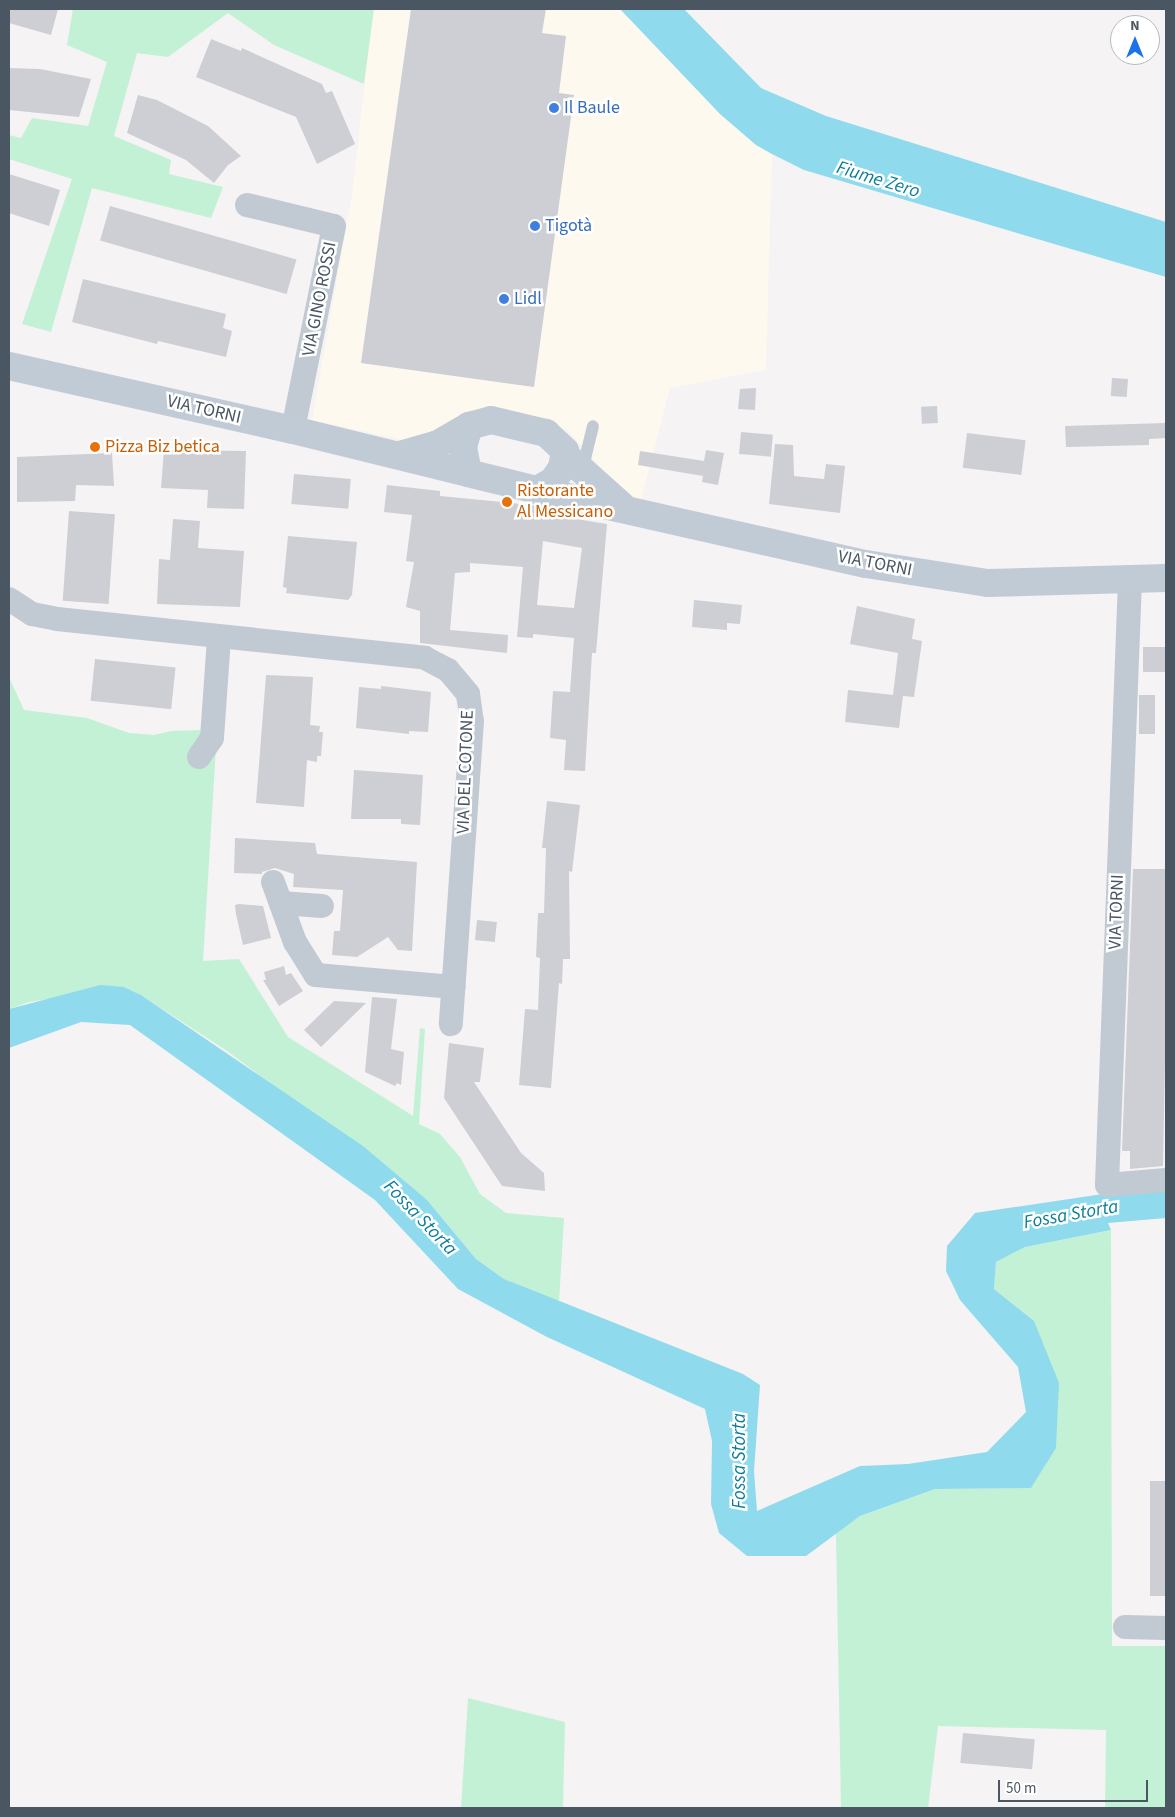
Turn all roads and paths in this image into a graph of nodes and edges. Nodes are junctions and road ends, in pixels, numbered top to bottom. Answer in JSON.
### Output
{"nodes":[{"id":1,"x":247,"y":205,"type":"dead end"},
{"id":2,"x":9,"y":366,"type":"edge"},
{"id":3,"x":469,"y":426,"type":"junction"},
{"id":4,"x":593,"y":426,"type":"dead end"},
{"id":5,"x":293,"y":430,"type":"junction"},
{"id":6,"x":399,"y":456,"type":"junction"},
{"id":7,"x":574,"y":463,"type":"junction"},
{"id":8,"x":468,"y":474,"type":"junction"},
{"id":9,"x":537,"y":490,"type":"junction"},
{"id":10,"x":624,"y":507,"type":"junction"},
{"id":11,"x":1166,"y":578,"type":"edge"},
{"id":12,"x":1130,"y":580,"type":"junction"},
{"id":13,"x":9,"y":599,"type":"edge"},
{"id":14,"x":219,"y":637,"type":"junction"},
{"id":15,"x":198,"y":757,"type":"dead end"},
{"id":16,"x":322,"y":906,"type":"dead end"},
{"id":17,"x":453,"y":987,"type":"junction"},
{"id":18,"x":451,"y":1024,"type":"dead end"},
{"id":19,"x":1166,"y":1180,"type":"edge"},
{"id":20,"x":1125,"y":1627,"type":"dead end"},
{"id":21,"x":1166,"y":1628,"type":"edge"}],
"edges":[{"from":1,"to":5,"type":"street","name":"VIA GINO ROSSI"},
{"from":2,"to":5,"type":"main road","name":"VIA TORNI"},
{"from":3,"to":6,"type":"main road","name":"VIA TORNI"},
{"from":3,"to":7,"type":"main road","name":"VIA TORNI"},
{"from":3,"to":8,"type":"main road"},
{"from":4,"to":7,"type":"lane"},
{"from":5,"to":6,"type":"main road","name":"VIA TORNI"},
{"from":6,"to":8,"type":"main road","name":"VIA TORNI"},
{"from":7,"to":9,"type":"main road"},
{"from":7,"to":10,"type":"main road","name":"VIA TORNI"},
{"from":8,"to":9,"type":"main road","name":"VIA TORNI"},
{"from":9,"to":10,"type":"main road","name":"VIA TORNI"},
{"from":10,"to":12,"type":"main road","name":"VIA TORNI"},
{"from":11,"to":12,"type":"main road","name":"VIA TORNI"},
{"from":12,"to":19,"type":"street","name":"VIA TORNI"},
{"from":13,"to":14,"type":"street","name":"VIA DEL COTONE"},
{"from":14,"to":15,"type":"street"},
{"from":14,"to":17,"type":"street","name":"VIA DEL COTONE"},
{"from":16,"to":17,"type":"street"},
{"from":17,"to":18,"type":"street","name":"VIA DEL COTONE"},
{"from":20,"to":21,"type":"street"}]}
